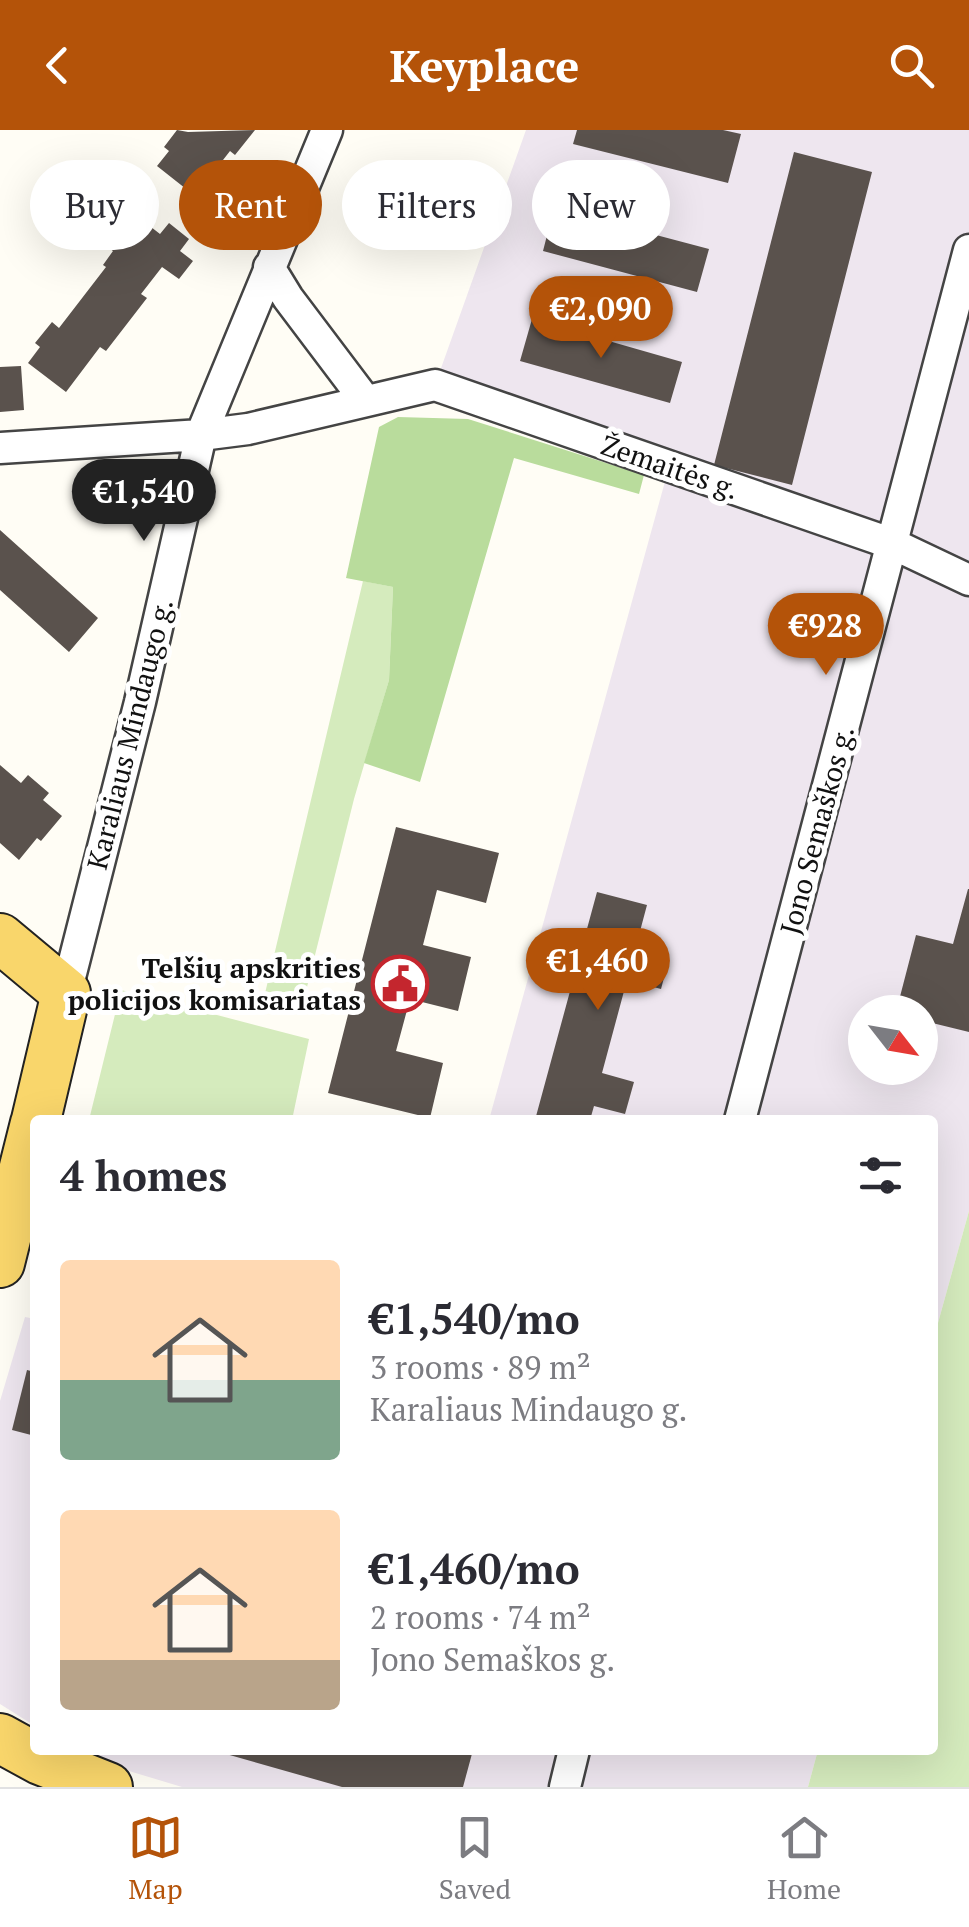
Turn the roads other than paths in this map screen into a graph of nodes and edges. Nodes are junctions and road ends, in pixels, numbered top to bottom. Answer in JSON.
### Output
{"nodes":[{"id":1,"x":327,"y":130,"type":"edge"},
{"id":2,"x":969,"y":250,"type":"edge"},
{"id":3,"x":270,"y":267,"type":"junction"},
{"id":4,"x":365,"y":400,"type":"junction"},
{"id":5,"x":201,"y":435,"type":"junction"},
{"id":6,"x":0,"y":448,"type":"edge"},
{"id":7,"x":892,"y":544,"type":"junction"},
{"id":8,"x":969,"y":580,"type":"edge"},
{"id":9,"x":0,"y":938,"type":"edge"},
{"id":10,"x":66,"y":993,"type":"junction"},
{"id":11,"x":36,"y":1115,"type":"edge"},
{"id":12,"x":741,"y":1115,"type":"edge"},
{"id":13,"x":30,"y":1141,"type":"edge"},
{"id":14,"x":0,"y":1263,"type":"edge"},
{"id":15,"x":0,"y":1738,"type":"edge"},
{"id":16,"x":30,"y":1754,"type":"edge"},
{"id":17,"x":31,"y":1755,"type":"edge"},
{"id":18,"x":573,"y":1755,"type":"edge"},
{"id":19,"x":108,"y":1787,"type":"edge"},
{"id":20,"x":564,"y":1787,"type":"edge"}],
"edges":[{"from":1,"to":3,"type":"street","name":"Karaliaus Mindaugo g."},
{"from":2,"to":7,"type":"street","name":"Jono Semaškos g."},
{"from":3,"to":4,"type":"street"},
{"from":3,"to":5,"type":"street","name":"Karaliaus Mindaugo g."},
{"from":4,"to":5,"type":"street","name":"Žemaitės g."},
{"from":4,"to":7,"type":"street","name":"Žemaitės g."},
{"from":5,"to":6,"type":"street","name":"Žemaitės g."},
{"from":5,"to":10,"type":"street","name":"Karaliaus Mindaugo g."},
{"from":7,"to":8,"type":"street","name":"Žemaitės g."},
{"from":7,"to":12,"type":"street","name":"Jono Semaškos g."},
{"from":9,"to":10,"type":"main road"},
{"from":10,"to":11,"type":"main road","name":"Karaliaus Mindaugo g."},
{"from":13,"to":14,"type":"main road","name":"Karaliaus Mindaugo g."},
{"from":15,"to":16,"type":"main road"},
{"from":17,"to":19,"type":"main road"},
{"from":18,"to":20,"type":"street"}]}
